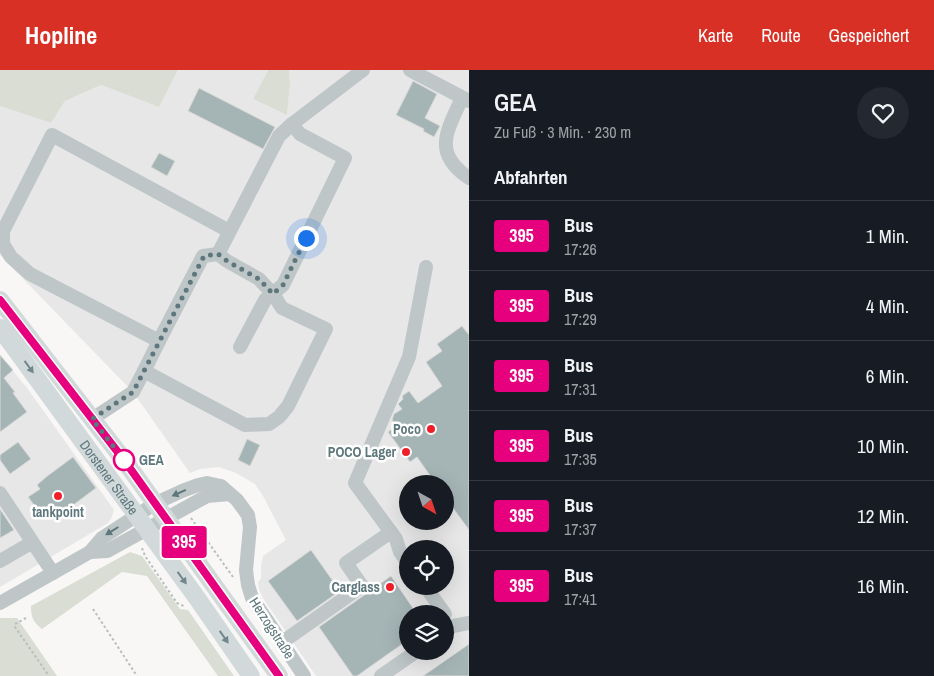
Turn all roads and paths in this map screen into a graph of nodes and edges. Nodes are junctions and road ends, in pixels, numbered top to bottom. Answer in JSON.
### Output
{"nodes":[{"id":1,"x":363,"y":70,"type":"edge"},
{"id":2,"x":410,"y":70,"type":"edge"},
{"id":3,"x":466,"y":99,"type":"edge"},
{"id":4,"x":292,"y":124,"type":"junction"},
{"id":5,"x":469,"y":178,"type":"edge"},
{"id":6,"x":229,"y":230,"type":"junction"},
{"id":7,"x":218,"y":254,"type":"junction"},
{"id":8,"x":426,"y":267,"type":"dead end"},
{"id":9,"x":273,"y":294,"type":"junction"},
{"id":10,"x":0,"y":300,"type":"edge"},
{"id":11,"x":0,"y":328,"type":"edge"},
{"id":12,"x":159,"y":341,"type":"junction"},
{"id":13,"x":240,"y":347,"type":"dead end"},
{"id":14,"x":144,"y":371,"type":"junction"},
{"id":15,"x":92,"y":419,"type":"junction"},
{"id":16,"x":0,"y":493,"type":"edge"},
{"id":17,"x":230,"y":494,"type":"junction"},
{"id":18,"x":156,"y":503,"type":"junction"},
{"id":19,"x":191,"y":517,"type":"dead end"},
{"id":20,"x":167,"y":518,"type":"junction"},
{"id":21,"x":142,"y":522,"type":"junction"},
{"id":22,"x":196,"y":524,"type":"junction"},
{"id":23,"x":190,"y":528,"type":"dead end"},
{"id":24,"x":390,"y":532,"type":"junction"},
{"id":25,"x":32,"y":543,"type":"junction"},
{"id":26,"x":399,"y":549,"type":"edge"},
{"id":27,"x":0,"y":562,"type":"edge"},
{"id":28,"x":53,"y":573,"type":"junction"},
{"id":29,"x":168,"y":584,"type":"dead end"},
{"id":30,"x":248,"y":585,"type":"junction"},
{"id":31,"x":165,"y":586,"type":"dead end"},
{"id":32,"x":0,"y":603,"type":"edge"},
{"id":33,"x":93,"y":609,"type":"dead end"},
{"id":34,"x":26,"y":618,"type":"dead end"},
{"id":35,"x":454,"y":622,"type":"edge"},
{"id":36,"x":469,"y":623,"type":"edge"},
{"id":37,"x":281,"y":643,"type":"junction"},
{"id":38,"x":404,"y":660,"type":"edge"},
{"id":39,"x":49,"y":676,"type":"edge"},
{"id":40,"x":137,"y":676,"type":"edge"},
{"id":41,"x":251,"y":676,"type":"edge"},
{"id":42,"x":279,"y":676,"type":"edge"},
{"id":43,"x":304,"y":676,"type":"edge"},
{"id":44,"x":381,"y":676,"type":"edge"}],
"edges":[{"from":1,"to":4,"type":"street"},
{"from":2,"to":3,"type":"street"},
{"from":3,"to":5,"type":"street"},
{"from":4,"to":6,"type":"street"},
{"from":4,"to":9,"type":"street"},
{"from":6,"to":7,"type":"street"},
{"from":6,"to":12,"type":"street"},
{"from":7,"to":9,"type":"street"},
{"from":7,"to":12,"type":"street"},
{"from":8,"to":24,"type":"street"},
{"from":9,"to":13,"type":"street"},
{"from":9,"to":14,"type":"street"},
{"from":10,"to":15,"type":"main road","name":"Dorstener Straße"},
{"from":11,"to":21,"type":"main road","name":"Dorstener Straße","one_way":true},
{"from":12,"to":14,"type":"street"},
{"from":14,"to":15,"type":"street"},
{"from":15,"to":18,"type":"main road","name":"Dorstener Straße"},
{"from":16,"to":25,"type":"street"},
{"from":17,"to":18,"type":"street","name":"Herzogstraße","one_way":true},
{"from":17,"to":20,"type":"street","name":"Herzogstraße"},
{"from":17,"to":30,"type":"street","name":"Herzogstraße"},
{"from":18,"to":20,"type":"main road","name":"Dorstener Straße"},
{"from":18,"to":21,"type":"street","name":"Herzogstraße"},
{"from":19,"to":22,"type":"path"},
{"from":20,"to":21,"type":"street","name":"Herzogstraße"},
{"from":20,"to":42,"type":"main road","name":"Dorstener Straße"},
{"from":21,"to":28,"type":"street","name":"Herzogstraße"},
{"from":21,"to":41,"type":"main road","name":"Dorstener Straße","one_way":true},
{"from":22,"to":23,"type":"path"},
{"from":22,"to":30,"type":"path"},
{"from":24,"to":26,"type":"street"},
{"from":24,"to":37,"type":"street"},
{"from":25,"to":27,"type":"street"},
{"from":25,"to":28,"type":"street"},
{"from":28,"to":32,"type":"street","name":"Herzogstraße"},
{"from":29,"to":31,"type":"path"},
{"from":30,"to":37,"type":"street","name":"Herzogstraße"},
{"from":33,"to":40,"type":"path"},
{"from":34,"to":39,"type":"path"},
{"from":35,"to":36,"type":"street"},
{"from":37,"to":43,"type":"street","name":"Herzogstraße"},
{"from":38,"to":44,"type":"street"}]}
